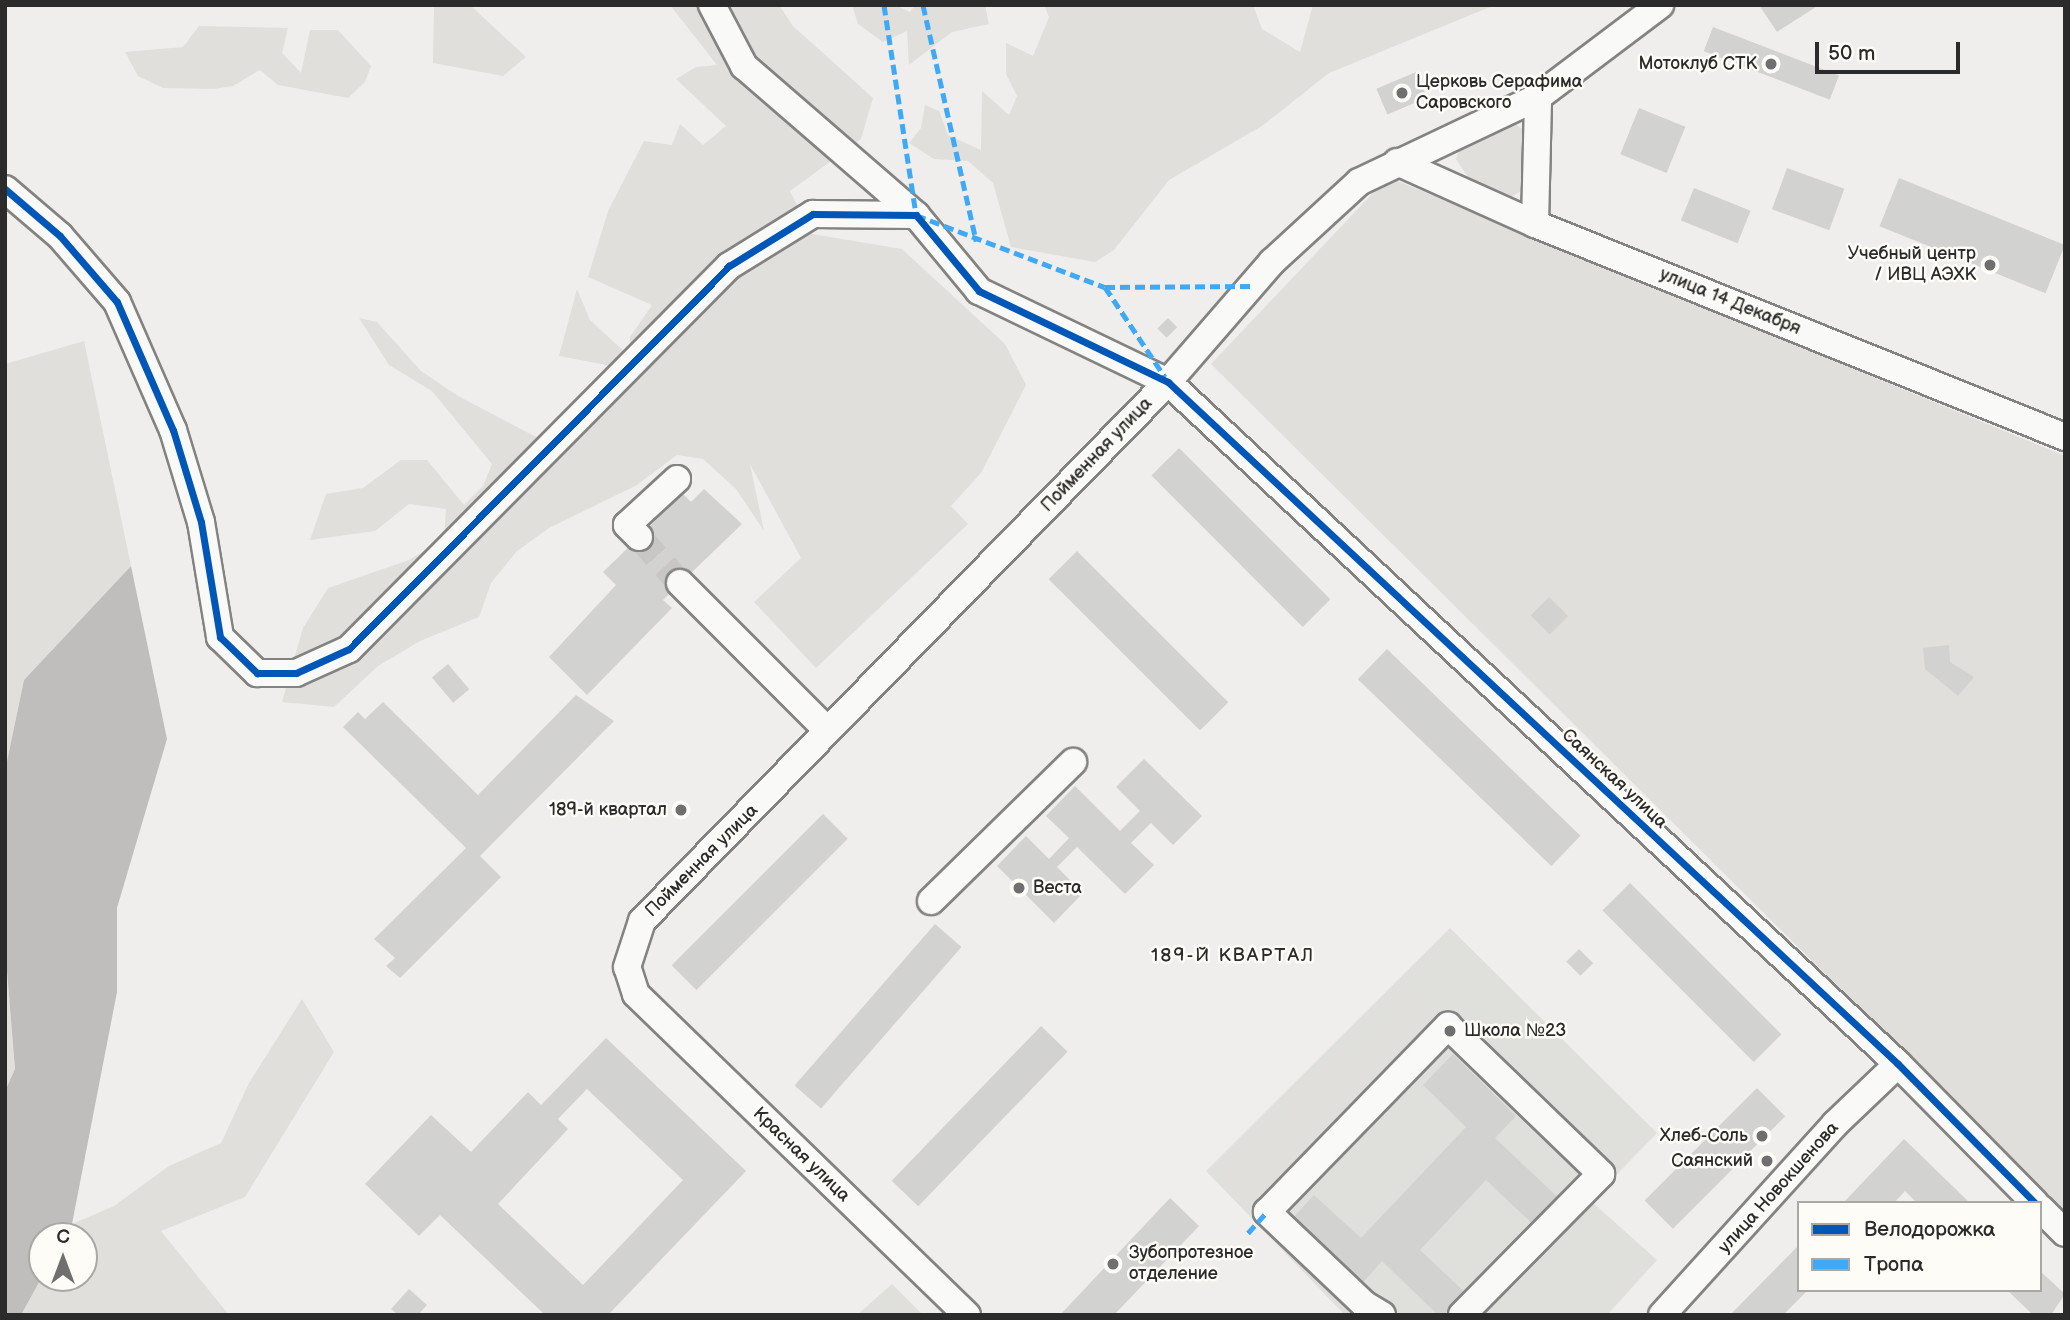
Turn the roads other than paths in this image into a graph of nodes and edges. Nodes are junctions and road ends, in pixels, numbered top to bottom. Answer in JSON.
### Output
{"nodes":[{"id":1,"x":712,"y":5,"type":"edge"},
{"id":2,"x":1660,"y":5,"type":"edge"},
{"id":3,"x":1538,"y":97,"type":"junction"},
{"id":4,"x":1397,"y":162,"type":"junction"},
{"id":5,"x":5,"y":189,"type":"edge"},
{"id":6,"x":916,"y":215,"type":"junction"},
{"id":7,"x":1535,"y":224,"type":"junction"},
{"id":8,"x":1168,"y":382,"type":"junction"},
{"id":9,"x":2065,"y":437,"type":"edge"},
{"id":10,"x":677,"y":479,"type":"dead end"},
{"id":11,"x":639,"y":537,"type":"tunnel mouth"},
{"id":12,"x":680,"y":583,"type":"tunnel mouth"},
{"id":13,"x":827,"y":730,"type":"junction"},
{"id":14,"x":1073,"y":762,"type":"dead end"},
{"id":15,"x":931,"y":901,"type":"dead end"},
{"id":16,"x":636,"y":994,"type":"joint"},
{"id":17,"x":1898,"y":1064,"type":"junction"},
{"id":18,"x":2033,"y":1201,"type":"edge"},
{"id":19,"x":2042,"y":1210,"type":"edge"},
{"id":20,"x":2065,"y":1233,"type":"edge"},
{"id":21,"x":967,"y":1315,"type":"edge"},
{"id":22,"x":1382,"y":1315,"type":"edge"},
{"id":23,"x":1462,"y":1315,"type":"edge"},
{"id":24,"x":1662,"y":1315,"type":"edge"}],
"edges":[{"from":1,"to":6,"type":"street","name":"Саянская улица"},
{"from":2,"to":3,"type":"street","name":"Пойменная улица"},
{"from":3,"to":4,"type":"street","name":"Пойменная улица"},
{"from":3,"to":7,"type":"street"},
{"from":4,"to":7,"type":"street","name":"улица 14 Декабря"},
{"from":4,"to":8,"type":"street","name":"Пойменная улица"},
{"from":5,"to":6,"type":"street"},
{"from":6,"to":8,"type":"street","name":"Саянская улица"},
{"from":7,"to":9,"type":"street","name":"улица 14 Декабря"},
{"from":8,"to":13,"type":"street","name":"Пойменная улица"},
{"from":8,"to":17,"type":"street","name":"Саянская улица"},
{"from":10,"to":11,"type":"street"},
{"from":12,"to":13,"type":"street"},
{"from":13,"to":16,"type":"street","name":"Пойменная улица"},
{"from":14,"to":15,"type":"street"},
{"from":16,"to":21,"type":"street","name":"Красная улица"},
{"from":17,"to":18,"type":"street","name":"Саянская улица"},
{"from":17,"to":24,"type":"street","name":"улица Новокшенова"},
{"from":19,"to":20,"type":"street"},
{"from":22,"to":23,"type":"street"}]}
